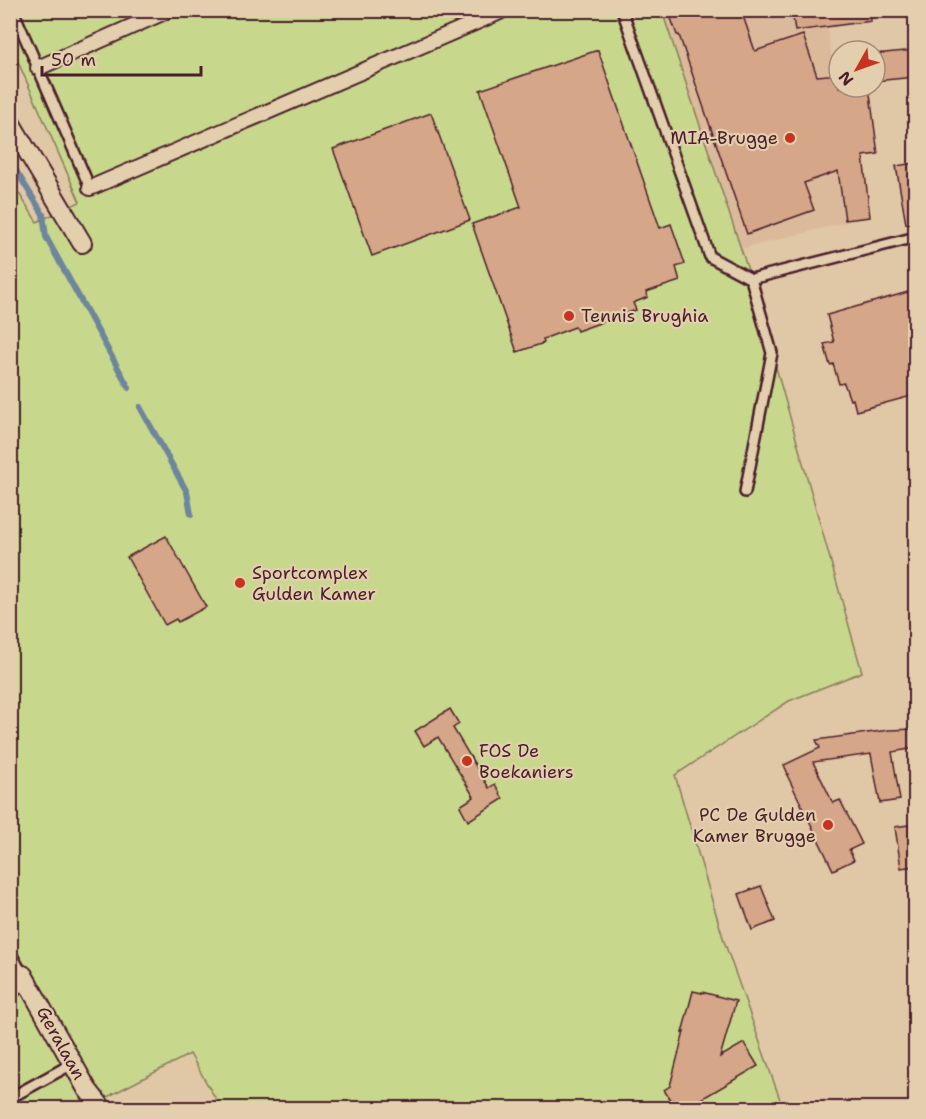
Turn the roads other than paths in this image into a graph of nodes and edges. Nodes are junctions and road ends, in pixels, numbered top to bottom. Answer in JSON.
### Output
{"nodes":[{"id":1,"x":13,"y":10,"type":"edge"},
{"id":2,"x":169,"y":10,"type":"edge"},
{"id":3,"x":622,"y":10,"type":"edge"},
{"id":4,"x":500,"y":12,"type":"edge"},
{"id":5,"x":38,"y":68,"type":"junction"},
{"id":6,"x":10,"y":123,"type":"edge"},
{"id":7,"x":90,"y":188,"type":"joint"},
{"id":8,"x":915,"y":237,"type":"edge"},
{"id":9,"x":82,"y":243,"type":"dead end"},
{"id":10,"x":751,"y":279,"type":"junction"},
{"id":11,"x":745,"y":492,"type":"dead end"},
{"id":12,"x":10,"y":952,"type":"edge"},
{"id":13,"x":23,"y":975,"type":"junction"},
{"id":14,"x":10,"y":997,"type":"edge"},
{"id":15,"x":72,"y":1064,"type":"junction"},
{"id":16,"x":10,"y":1098,"type":"edge"},
{"id":17,"x":102,"y":1108,"type":"edge"}],
"edges":[{"from":1,"to":5,"type":"lane"},
{"from":2,"to":5,"type":"street"},
{"from":3,"to":10,"type":"lane"},
{"from":4,"to":7,"type":"street"},
{"from":5,"to":7,"type":"lane"},
{"from":6,"to":9,"type":"street"},
{"from":8,"to":10,"type":"lane"},
{"from":10,"to":11,"type":"lane"},
{"from":12,"to":13,"type":"lane"},
{"from":13,"to":14,"type":"lane"},
{"from":13,"to":15,"type":"street","name":"Geralaan"},
{"from":15,"to":16,"type":"lane"},
{"from":15,"to":17,"type":"street","name":"Geralaan"}]}
